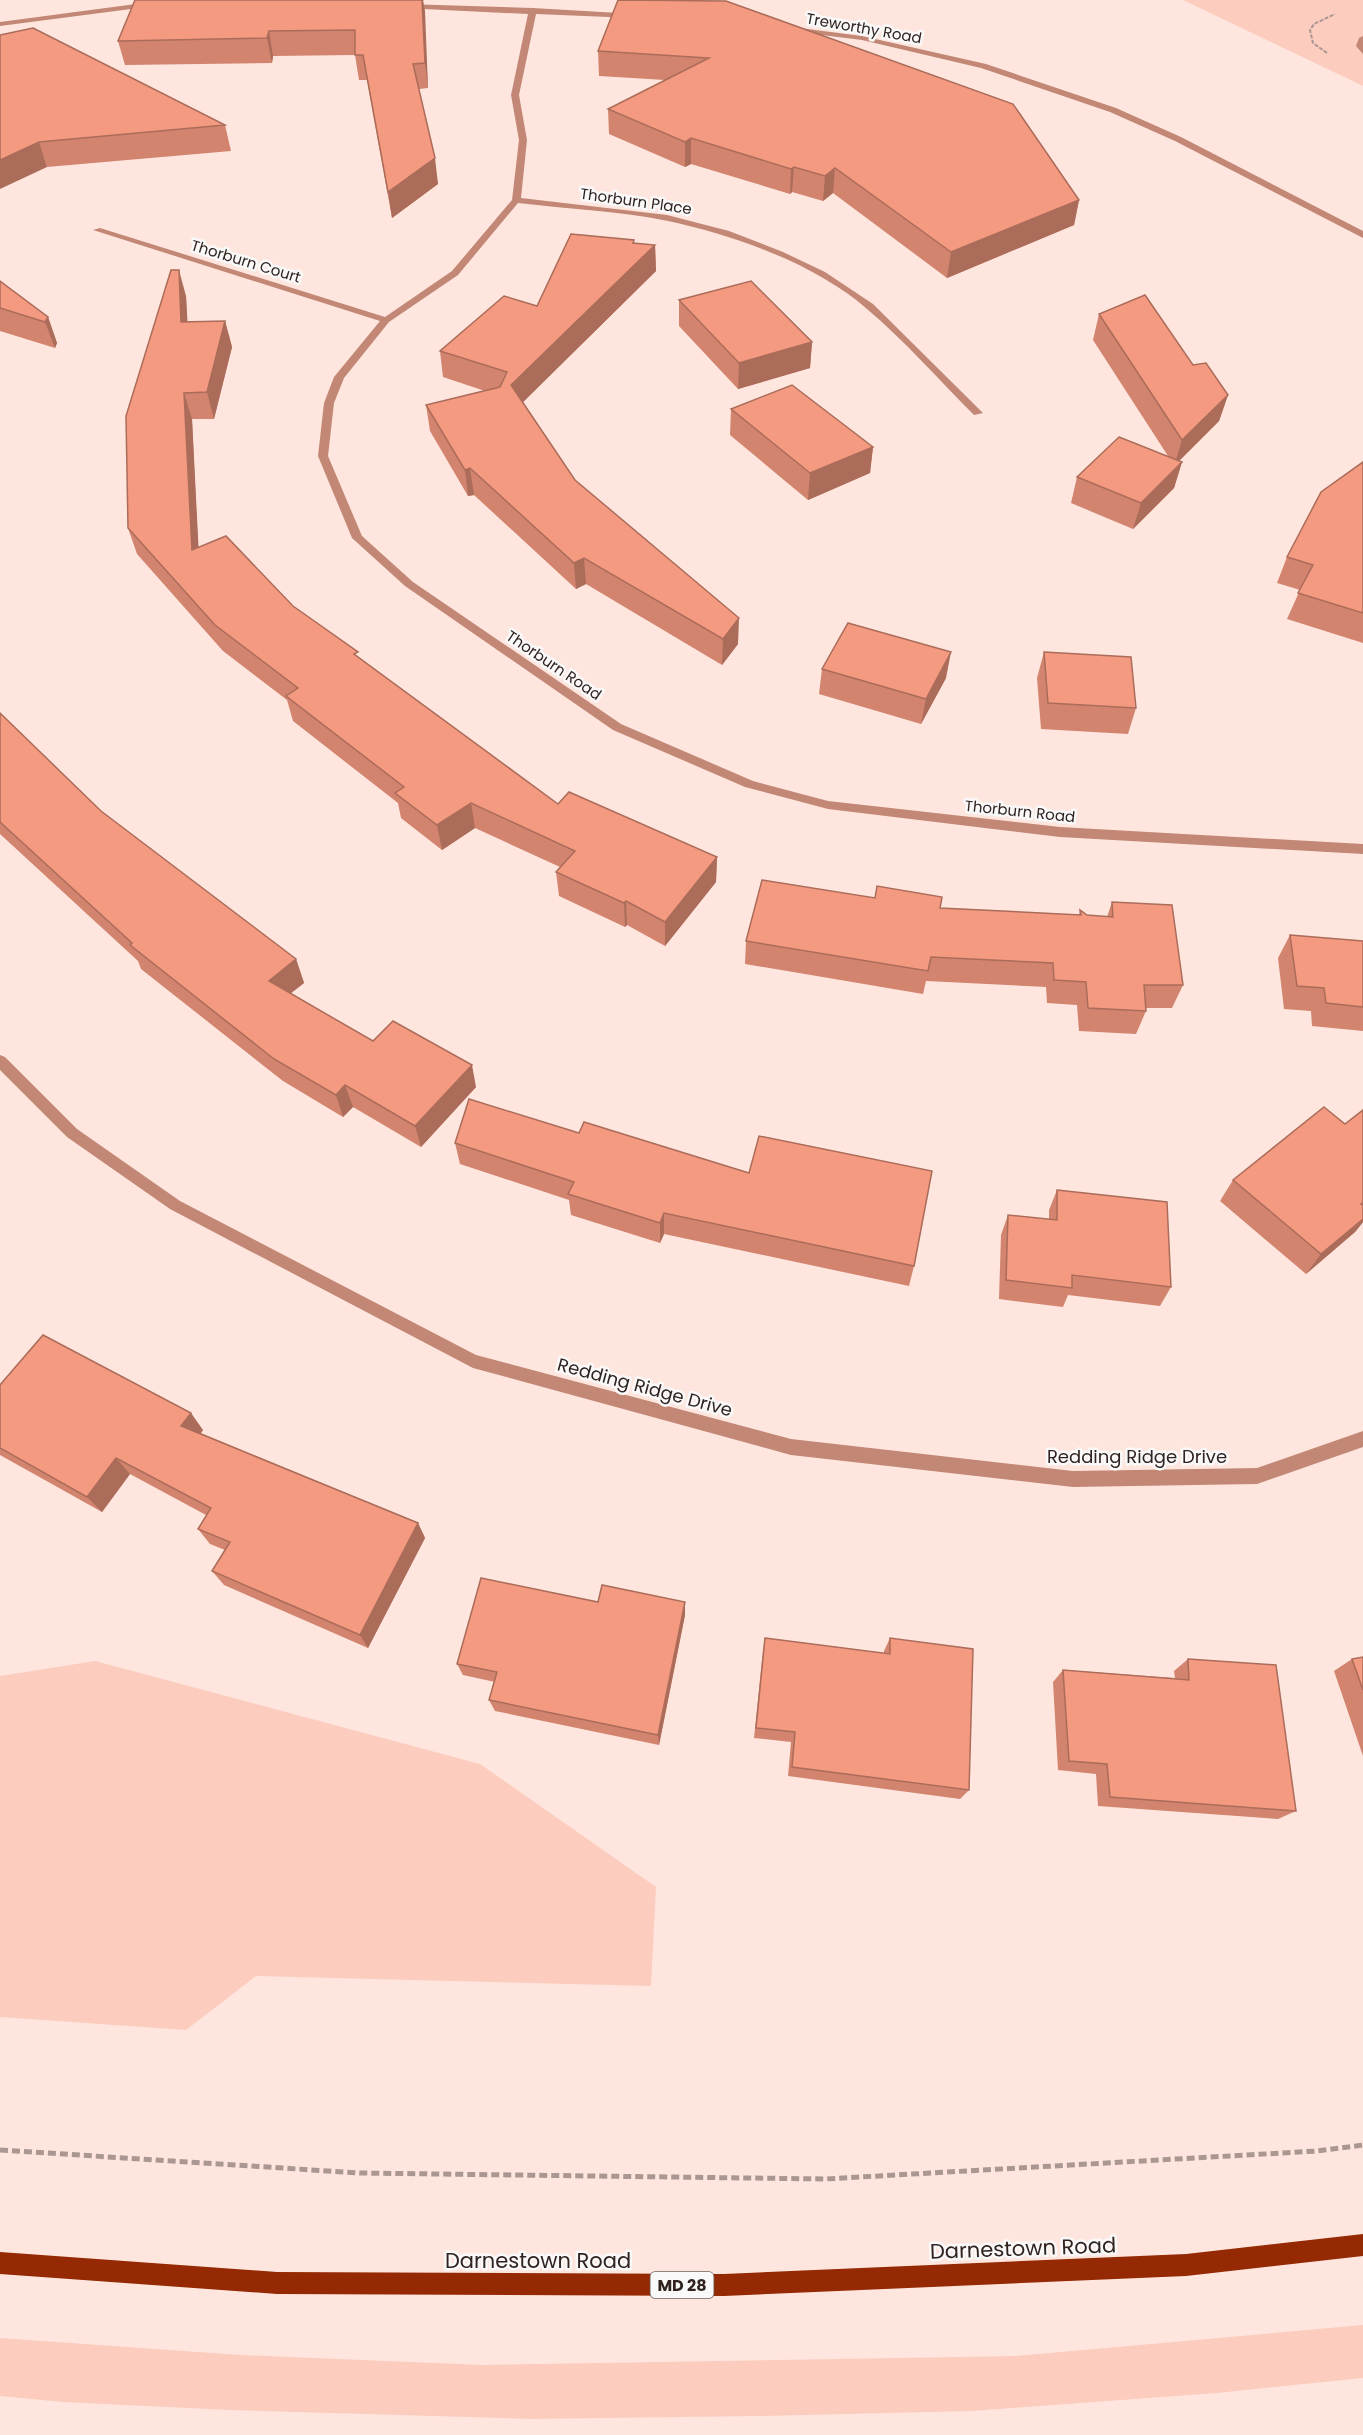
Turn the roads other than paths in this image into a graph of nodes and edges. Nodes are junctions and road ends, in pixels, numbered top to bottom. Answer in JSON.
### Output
{"nodes":[{"id":1,"x":160,"y":3,"type":"edge"},
{"id":2,"x":393,"y":6,"type":"edge"},
{"id":3,"x":533,"y":10,"type":"junction"},
{"id":4,"x":639,"y":16,"type":"edge"},
{"id":5,"x":0,"y":24,"type":"edge"},
{"id":6,"x":780,"y":27,"type":"edge"},
{"id":7,"x":1363,"y":38,"type":"edge"},
{"id":8,"x":1363,"y":52,"type":"edge"},
{"id":9,"x":516,"y":200,"type":"junction"},
{"id":10,"x":97,"y":230,"type":"dead end"},
{"id":11,"x":1363,"y":235,"type":"edge"},
{"id":12,"x":386,"y":320,"type":"junction"},
{"id":13,"x":978,"y":412,"type":"dead end"},
{"id":14,"x":1363,"y":849,"type":"edge"},
{"id":15,"x":0,"y":1061,"type":"edge"},
{"id":16,"x":1363,"y":1439,"type":"edge"},
{"id":17,"x":1363,"y":2245,"type":"edge"},
{"id":18,"x":0,"y":2263,"type":"edge"}],
"edges":[{"from":1,"to":5,"type":"street"},
{"from":2,"to":3,"type":"street"},
{"from":3,"to":4,"type":"street"},
{"from":3,"to":9,"type":"street"},
{"from":6,"to":11,"type":"street","name":"Treworthy Road"},
{"from":7,"to":8,"type":"street"},
{"from":9,"to":12,"type":"street","name":"Thorburn Road"},
{"from":9,"to":13,"type":"street","name":"Thorburn Place"},
{"from":10,"to":12,"type":"street","name":"Thorburn Court"},
{"from":12,"to":14,"type":"street","name":"Thorburn Road"},
{"from":15,"to":16,"type":"street","name":"Redding Ridge Drive"},
{"from":17,"to":18,"type":"main road","name":"Darnestown Road","number":"MD 28"}]}
